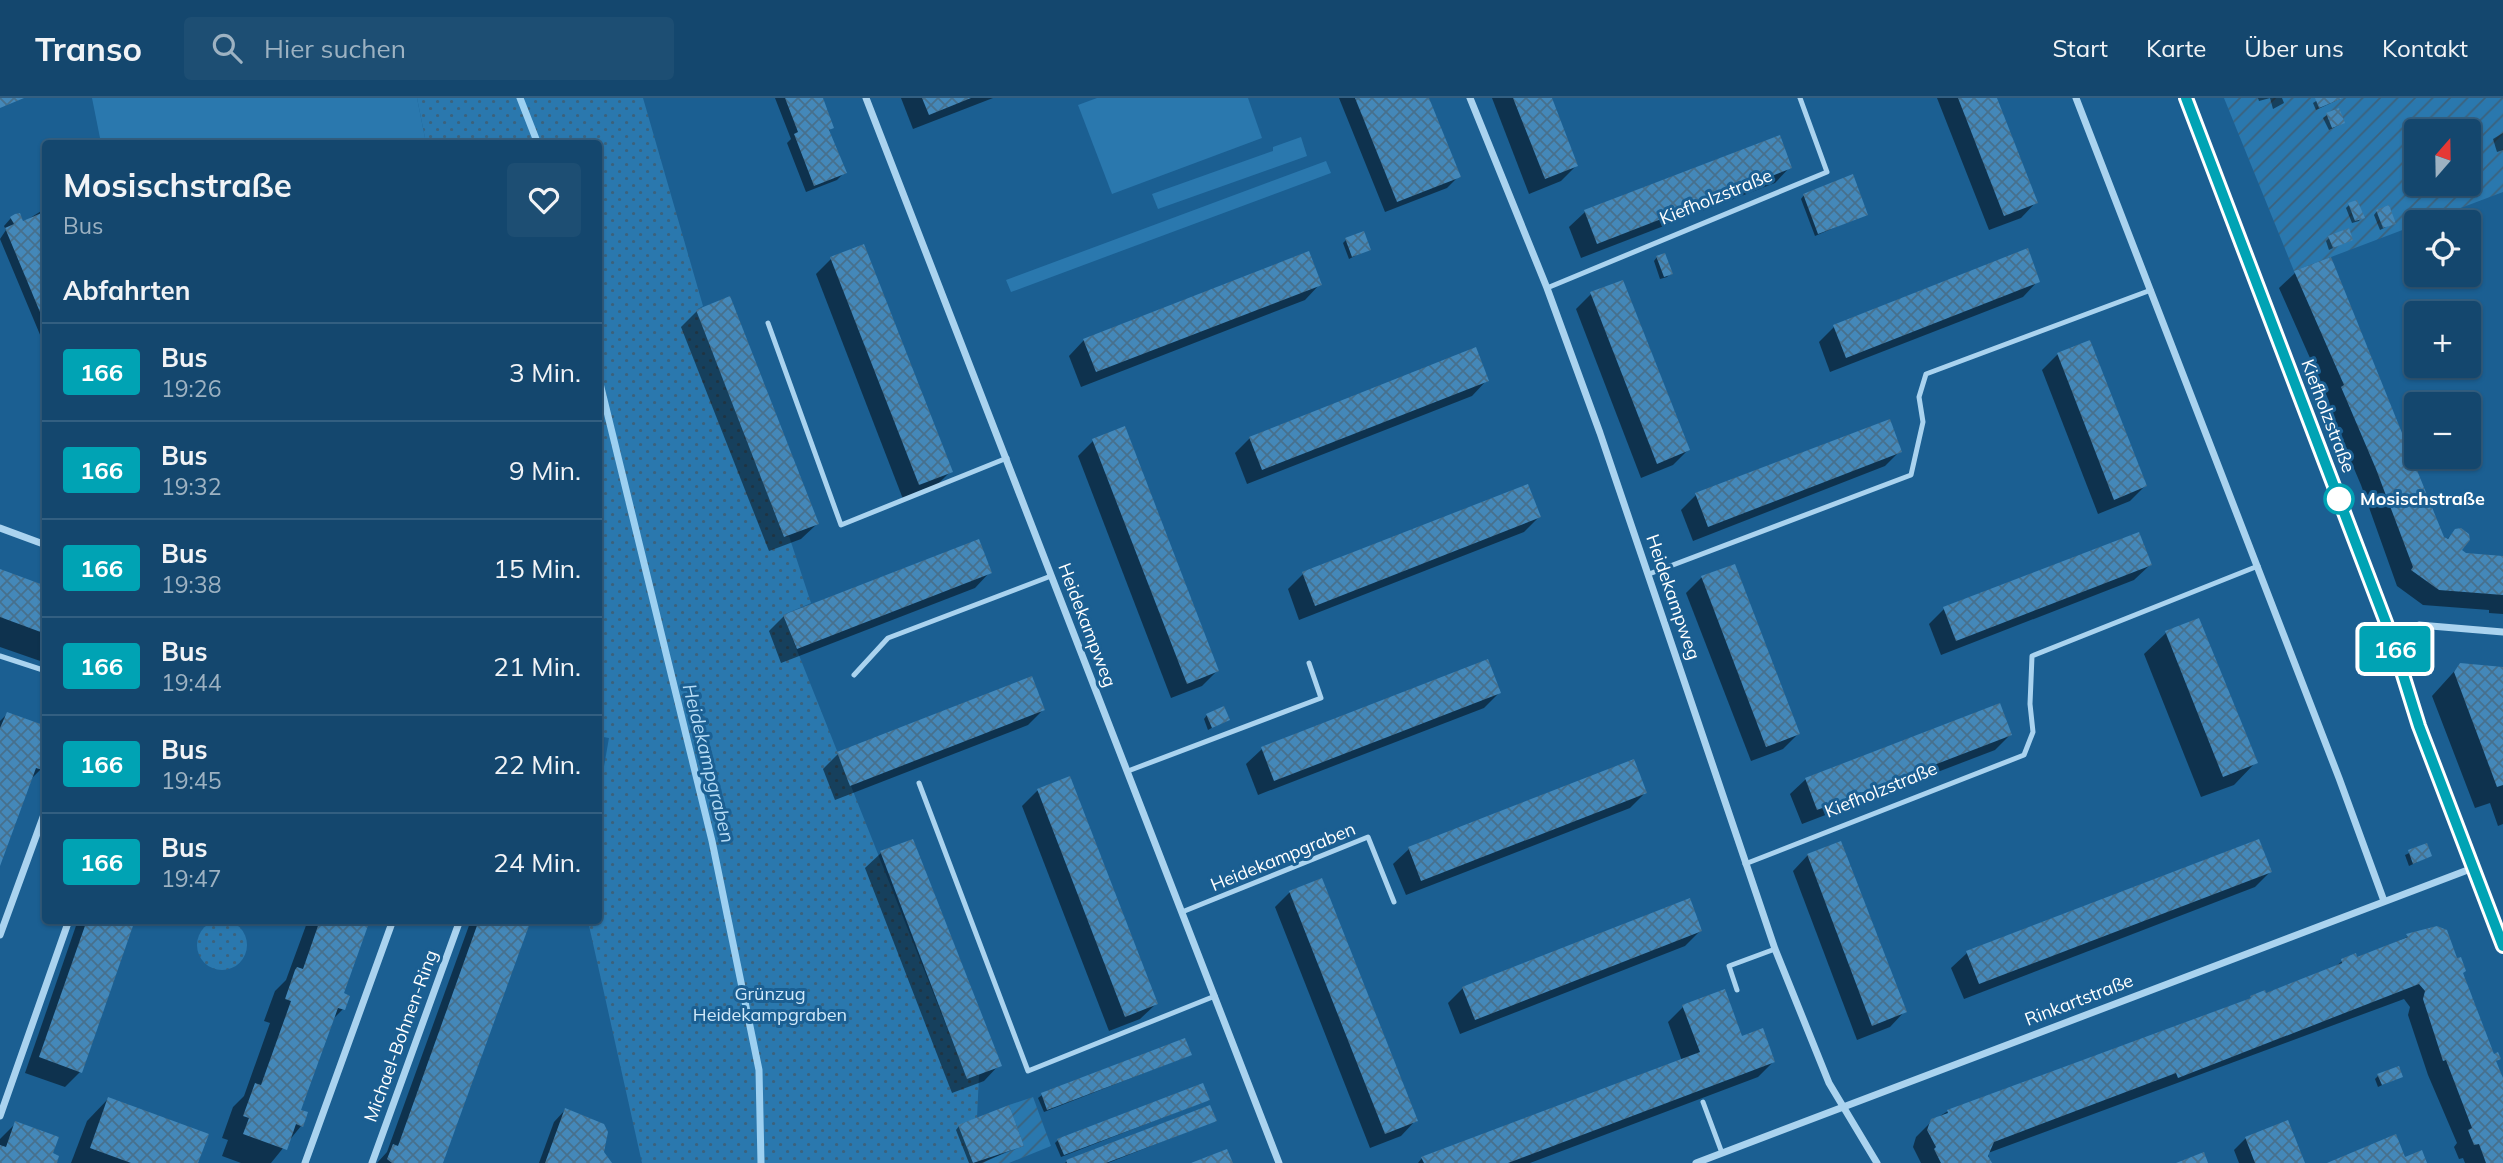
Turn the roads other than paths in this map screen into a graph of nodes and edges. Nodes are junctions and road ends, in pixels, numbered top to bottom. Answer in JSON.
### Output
{"nodes":[{"id":1,"x":866,"y":98,"type":"edge"},
{"id":2,"x":1470,"y":98,"type":"edge"},
{"id":3,"x":1800,"y":98,"type":"edge"},
{"id":4,"x":2076,"y":98,"type":"edge"},
{"id":5,"x":2186,"y":98,"type":"edge"},
{"id":6,"x":1546,"y":288,"type":"junction"},
{"id":7,"x":2151,"y":290,"type":"junction"},
{"id":8,"x":768,"y":323,"type":"dead end"},
{"id":9,"x":1007,"y":458,"type":"junction"},
{"id":10,"x":0,"y":528,"type":"edge"},
{"id":11,"x":42,"y":544,"type":"edge"},
{"id":12,"x":2258,"y":566,"type":"junction"},
{"id":13,"x":1649,"y":574,"type":"junction"},
{"id":14,"x":1051,"y":576,"type":"junction"},
{"id":15,"x":2503,"y":632,"type":"edge"},
{"id":16,"x":2390,"y":633,"type":"junction"},
{"id":17,"x":0,"y":656,"type":"edge"},
{"id":18,"x":1309,"y":663,"type":"dead end"},
{"id":19,"x":42,"y":670,"type":"edge"},
{"id":20,"x":853,"y":675,"type":"dead end"},
{"id":21,"x":1128,"y":771,"type":"junction"},
{"id":22,"x":919,"y":783,"type":"dead end"},
{"id":23,"x":42,"y":820,"type":"edge"},
{"id":24,"x":1745,"y":864,"type":"junction"},
{"id":25,"x":2473,"y":868,"type":"junction"},
{"id":26,"x":2384,"y":901,"type":"junction"},
{"id":27,"x":1394,"y":902,"type":"dead end"},
{"id":28,"x":1182,"y":912,"type":"junction"},
{"id":29,"x":68,"y":924,"type":"edge"},
{"id":30,"x":392,"y":924,"type":"edge"},
{"id":31,"x":459,"y":924,"type":"edge"},
{"id":32,"x":0,"y":935,"type":"edge"},
{"id":33,"x":2503,"y":946,"type":"edge"},
{"id":34,"x":1775,"y":950,"type":"junction"},
{"id":35,"x":1737,"y":990,"type":"dead end"},
{"id":36,"x":1215,"y":996,"type":"junction"},
{"id":37,"x":0,"y":1087,"type":"edge"},
{"id":38,"x":9,"y":1091,"type":"junction"},
{"id":39,"x":1703,"y":1102,"type":"dead end"},
{"id":40,"x":1844,"y":1107,"type":"junction"},
{"id":41,"x":0,"y":1116,"type":"edge"},
{"id":42,"x":1722,"y":1153,"type":"junction"},
{"id":43,"x":305,"y":1163,"type":"edge"},
{"id":44,"x":372,"y":1163,"type":"edge"},
{"id":45,"x":1279,"y":1163,"type":"edge"},
{"id":46,"x":1696,"y":1163,"type":"edge"},
{"id":47,"x":1877,"y":1163,"type":"edge"}],
"edges":[{"from":1,"to":9,"type":"street","name":"Heidekampweg"},
{"from":2,"to":6,"type":"street","name":"Heidekampweg"},
{"from":3,"to":6,"type":"lane","name":"Kiefholzstraße"},
{"from":4,"to":7,"type":"street"},
{"from":5,"to":16,"type":"street","name":"Kiefholzstraße"},
{"from":6,"to":13,"type":"street","name":"Heidekampweg"},
{"from":7,"to":12,"type":"street"},
{"from":7,"to":13,"type":"lane"},
{"from":8,"to":9,"type":"lane"},
{"from":9,"to":14,"type":"street","name":"Heidekampweg"},
{"from":10,"to":11,"type":"street"},
{"from":12,"to":24,"type":"lane","name":"Kiefholzstraße"},
{"from":12,"to":26,"type":"street"},
{"from":13,"to":24,"type":"street","name":"Heidekampweg"},
{"from":14,"to":20,"type":"lane"},
{"from":14,"to":21,"type":"street","name":"Heidekampweg"},
{"from":15,"to":16,"type":"street"},
{"from":16,"to":25,"type":"street","name":"Kiefholzstraße"},
{"from":17,"to":19,"type":"lane"},
{"from":18,"to":21,"type":"lane"},
{"from":21,"to":28,"type":"street","name":"Heidekampweg"},
{"from":22,"to":36,"type":"lane"},
{"from":23,"to":32,"type":"street"},
{"from":24,"to":34,"type":"street","name":"Heidekampweg"},
{"from":25,"to":26,"type":"street","name":"Rinkartstraße"},
{"from":25,"to":33,"type":"street","name":"Kiefholzstraße"},
{"from":26,"to":40,"type":"street","name":"Rinkartstraße"},
{"from":27,"to":28,"type":"lane","name":"Heidekampgraben"},
{"from":28,"to":36,"type":"street","name":"Heidekampweg"},
{"from":29,"to":38,"type":"street"},
{"from":30,"to":43,"type":"street"},
{"from":31,"to":44,"type":"street","name":"Michael-Bohnen-Ring"},
{"from":34,"to":35,"type":"lane"},
{"from":34,"to":40,"type":"street","name":"Heidekampweg"},
{"from":36,"to":45,"type":"street","name":"Heidekampweg"},
{"from":37,"to":38,"type":"lane"},
{"from":38,"to":41,"type":"street"},
{"from":39,"to":42,"type":"lane"},
{"from":40,"to":42,"type":"street","name":"Rinkartstraße"},
{"from":40,"to":47,"type":"street","name":"Heidekampweg"},
{"from":42,"to":46,"type":"street","name":"Rinkartstraße"}]}
